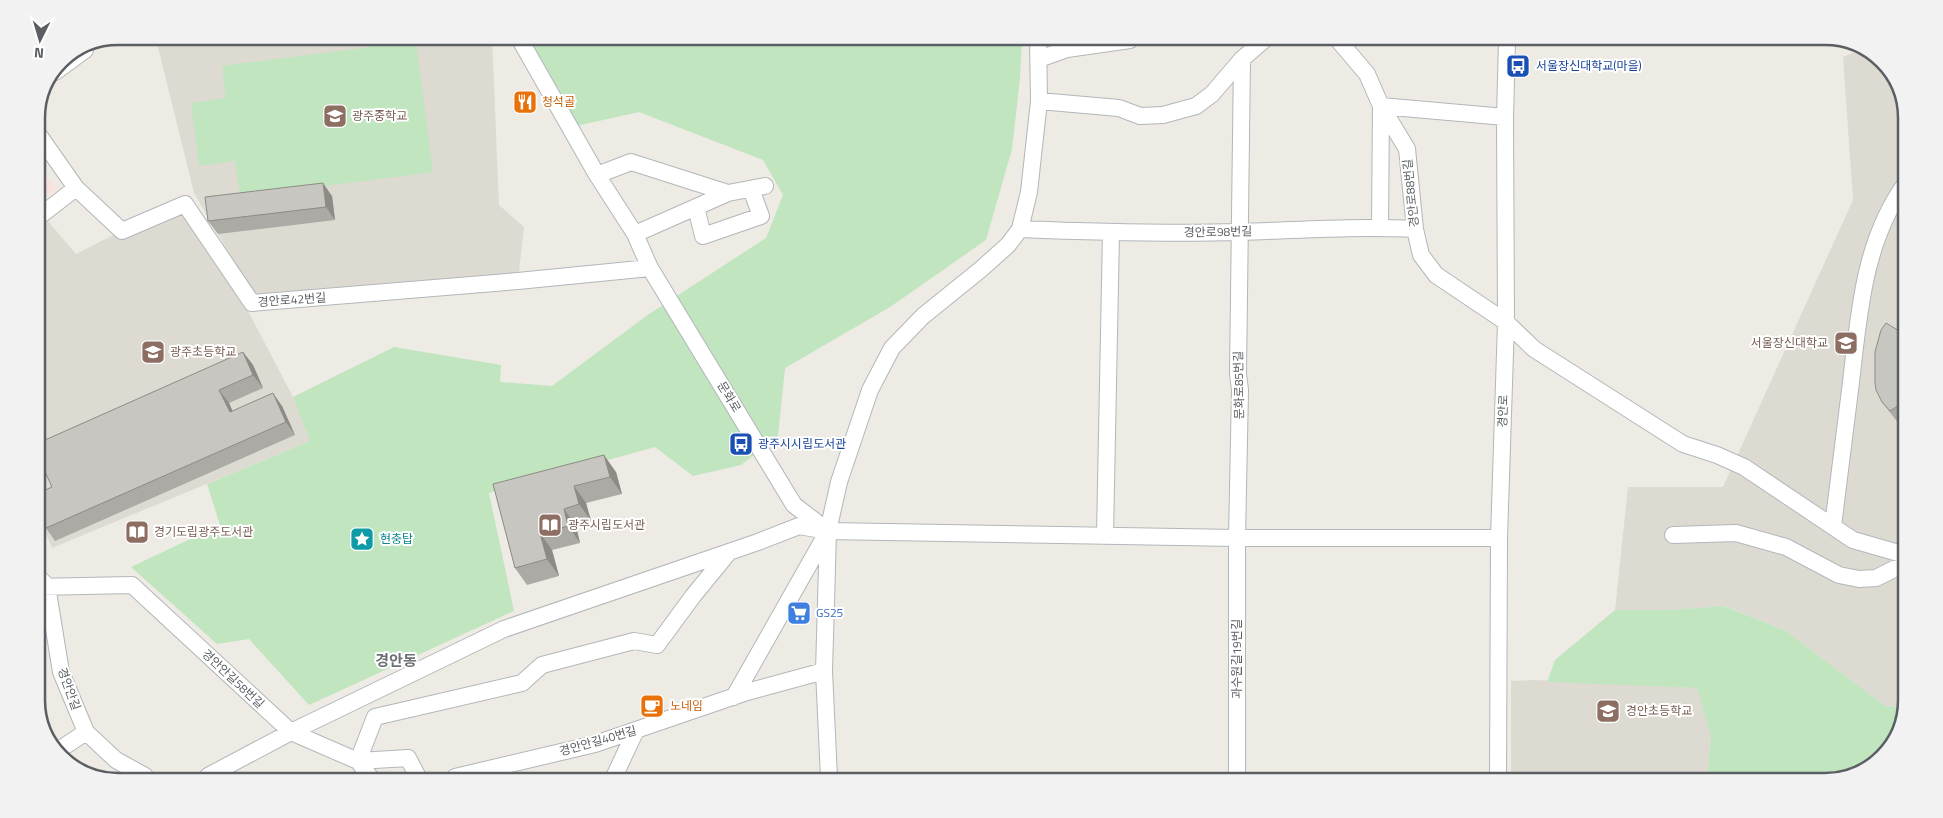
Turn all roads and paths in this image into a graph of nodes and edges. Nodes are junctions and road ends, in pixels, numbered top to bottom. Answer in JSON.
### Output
{"nodes":[{"id":1,"x":523,"y":45,"type":"edge"},
{"id":2,"x":1038,"y":45,"type":"edge"},
{"id":3,"x":1089,"y":45,"type":"edge"},
{"id":4,"x":1258,"y":45,"type":"edge"},
{"id":5,"x":1343,"y":45,"type":"edge"},
{"id":6,"x":1507,"y":45,"type":"edge"},
{"id":7,"x":1039,"y":59,"type":"junction"},
{"id":8,"x":1242,"y":59,"type":"junction"},
{"id":9,"x":1039,"y":101,"type":"junction"},
{"id":10,"x":1381,"y":106,"type":"junction"},
{"id":11,"x":1505,"y":117,"type":"junction"},
{"id":12,"x":45,"y":144,"type":"edge"},
{"id":13,"x":597,"y":175,"type":"junction"},
{"id":14,"x":76,"y":188,"type":"junction"},
{"id":15,"x":728,"y":193,"type":"junction"},
{"id":16,"x":1898,"y":194,"type":"edge"},
{"id":17,"x":696,"y":207,"type":"junction"},
{"id":18,"x":45,"y":212,"type":"edge"},
{"id":19,"x":1380,"y":228,"type":"junction"},
{"id":20,"x":1020,"y":229,"type":"junction"},
{"id":21,"x":1415,"y":229,"type":"junction"},
{"id":22,"x":1239,"y":232,"type":"junction"},
{"id":23,"x":1110,"y":233,"type":"junction"},
{"id":24,"x":635,"y":234,"type":"junction"},
{"id":25,"x":650,"y":268,"type":"junction"},
{"id":26,"x":1506,"y":322,"type":"junction"},
{"id":27,"x":1833,"y":526,"type":"junction"},
{"id":28,"x":828,"y":531,"type":"junction"},
{"id":29,"x":1105,"y":535,"type":"junction"},
{"id":30,"x":1673,"y":535,"type":"dead end"},
{"id":31,"x":1237,"y":538,"type":"junction"},
{"id":32,"x":1499,"y":538,"type":"junction"},
{"id":33,"x":729,"y":552,"type":"junction"},
{"id":34,"x":1898,"y":553,"type":"edge"},
{"id":35,"x":1898,"y":567,"type":"edge"},
{"id":36,"x":45,"y":583,"type":"edge"},
{"id":37,"x":45,"y":604,"type":"edge"},
{"id":38,"x":824,"y":671,"type":"junction"},
{"id":39,"x":734,"y":697,"type":"junction"},
{"id":40,"x":636,"y":730,"type":"junction"},
{"id":41,"x":86,"y":732,"type":"junction"},
{"id":42,"x":291,"y":732,"type":"junction"},
{"id":43,"x":63,"y":748,"type":"edge"},
{"id":44,"x":358,"y":762,"type":"junction"},
{"id":45,"x":140,"y":773,"type":"edge"},
{"id":46,"x":214,"y":773,"type":"edge"},
{"id":47,"x":367,"y":773,"type":"edge"},
{"id":48,"x":416,"y":773,"type":"edge"},
{"id":49,"x":472,"y":773,"type":"edge"},
{"id":50,"x":616,"y":773,"type":"edge"},
{"id":51,"x":829,"y":773,"type":"edge"},
{"id":52,"x":1237,"y":773,"type":"edge"},
{"id":53,"x":1498,"y":773,"type":"edge"}],
"edges":[{"from":1,"to":13,"type":"street","name":"문화로"},
{"from":2,"to":7,"type":"street"},
{"from":3,"to":7,"type":"street"},
{"from":4,"to":8,"type":"street"},
{"from":5,"to":10,"type":"street","name":"경안로88번길"},
{"from":6,"to":11,"type":"street","name":"경안로"},
{"from":7,"to":9,"type":"street"},
{"from":8,"to":9,"type":"street"},
{"from":8,"to":22,"type":"street","name":"문화로85번길"},
{"from":9,"to":20,"type":"street"},
{"from":10,"to":11,"type":"street"},
{"from":10,"to":19,"type":"street"},
{"from":10,"to":21,"type":"street","name":"경안로88번길"},
{"from":11,"to":26,"type":"street","name":"경안로"},
{"from":12,"to":14,"type":"street","name":"경안로42번길"},
{"from":13,"to":15,"type":"street"},
{"from":13,"to":24,"type":"street","name":"문화로"},
{"from":14,"to":18,"type":"street"},
{"from":14,"to":25,"type":"street","name":"경안로42번길"},
{"from":15,"to":17,"type":"street"},
{"from":15,"to":17,"type":"street"},
{"from":16,"to":27,"type":"street"},
{"from":17,"to":24,"type":"street"},
{"from":19,"to":21,"type":"street","name":"경안로98번길"},
{"from":19,"to":22,"type":"street","name":"경안로98번길"},
{"from":20,"to":23,"type":"street","name":"경안로98번길"},
{"from":20,"to":28,"type":"street"},
{"from":21,"to":26,"type":"street","name":"경안로88번길"},
{"from":22,"to":23,"type":"street","name":"경안로98번길"},
{"from":22,"to":31,"type":"street","name":"문화로85번길"},
{"from":23,"to":29,"type":"street"},
{"from":24,"to":25,"type":"street","name":"문화로"},
{"from":25,"to":28,"type":"street","name":"문화로"},
{"from":26,"to":27,"type":"street","name":"경안로88번길"},
{"from":26,"to":32,"type":"street","name":"경안로"},
{"from":27,"to":34,"type":"street","name":"경안로88번길"},
{"from":28,"to":29,"type":"street"},
{"from":28,"to":33,"type":"street"},
{"from":28,"to":38,"type":"street"},
{"from":28,"to":39,"type":"street"},
{"from":29,"to":31,"type":"street"},
{"from":30,"to":35,"type":"street"},
{"from":31,"to":32,"type":"street"},
{"from":31,"to":52,"type":"street","name":"과수원길19번길"},
{"from":32,"to":53,"type":"street","name":"경안로"},
{"from":33,"to":42,"type":"street"},
{"from":33,"to":44,"type":"street"},
{"from":36,"to":42,"type":"street","name":"경안안길58번길"},
{"from":37,"to":41,"type":"street","name":"경안안길"},
{"from":38,"to":39,"type":"street","name":"경안안길40번길"},
{"from":38,"to":51,"type":"street"},
{"from":39,"to":40,"type":"street","name":"경안안길40번길"},
{"from":40,"to":49,"type":"street","name":"경안안길40번길"},
{"from":40,"to":50,"type":"street"},
{"from":41,"to":43,"type":"street"},
{"from":41,"to":45,"type":"street","name":"경안안길"},
{"from":42,"to":44,"type":"street","name":"경안안길58번길"},
{"from":42,"to":46,"type":"street"},
{"from":44,"to":47,"type":"street"},
{"from":44,"to":48,"type":"street","name":"경안안길58번길"}]}
